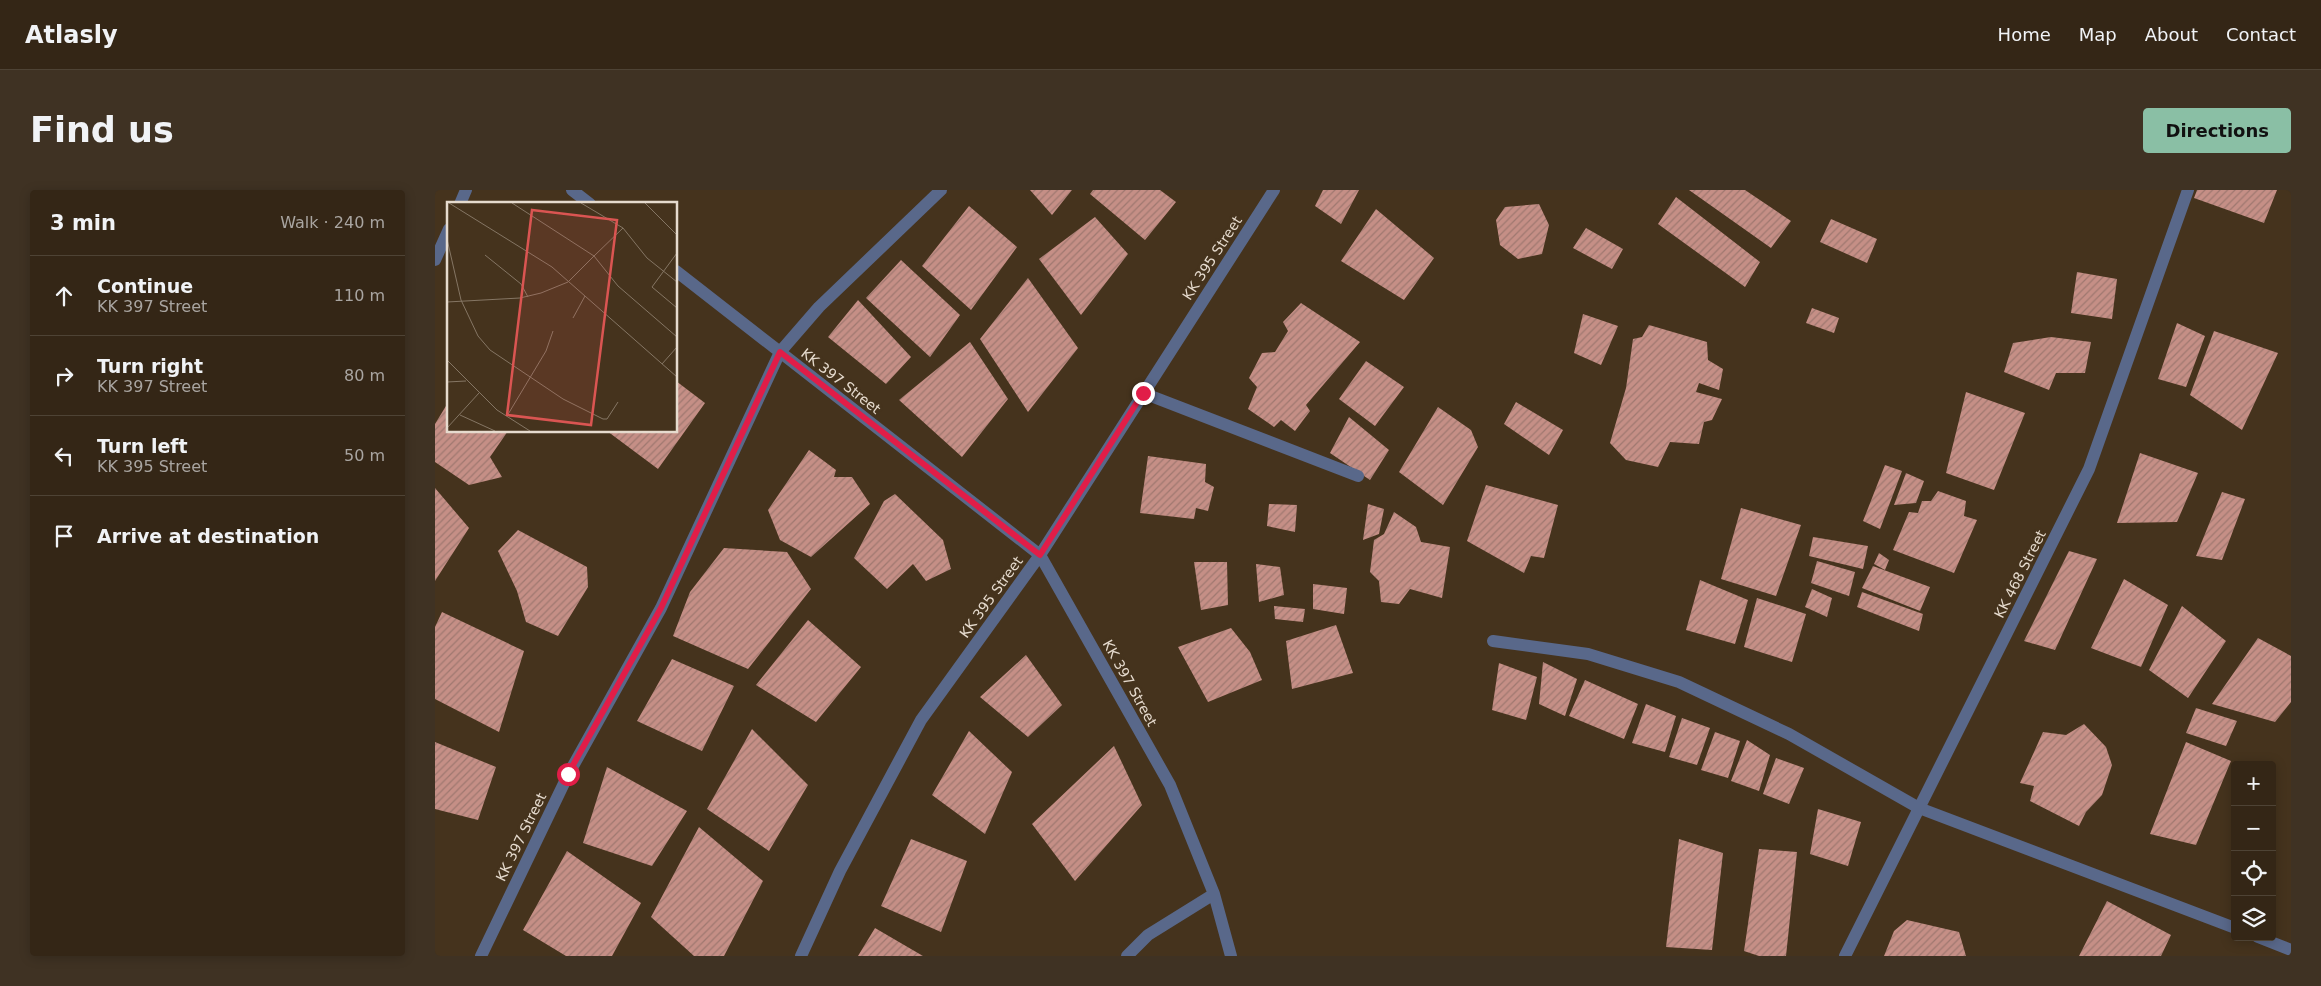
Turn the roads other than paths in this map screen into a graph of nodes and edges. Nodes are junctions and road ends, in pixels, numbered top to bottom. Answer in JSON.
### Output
{"nodes":[{"id":1,"x":466,"y":190,"type":"edge"},
{"id":2,"x":572,"y":190,"type":"edge"},
{"id":3,"x":941,"y":190,"type":"edge"},
{"id":4,"x":1274,"y":190,"type":"edge"},
{"id":5,"x":2188,"y":190,"type":"edge"},
{"id":6,"x":461,"y":202,"type":"edge"},
{"id":7,"x":587,"y":202,"type":"edge"},
{"id":8,"x":447,"y":233,"type":"edge"},
{"id":9,"x":435,"y":260,"type":"edge"},
{"id":10,"x":677,"y":272,"type":"edge"},
{"id":11,"x":780,"y":352,"type":"junction"},
{"id":12,"x":1143,"y":393,"type":"junction"},
{"id":13,"x":1358,"y":476,"type":"dead end"},
{"id":14,"x":1040,"y":555,"type":"junction"},
{"id":15,"x":1493,"y":641,"type":"dead end"},
{"id":16,"x":1919,"y":808,"type":"junction"},
{"id":17,"x":1214,"y":894,"type":"junction"},
{"id":18,"x":2231,"y":926,"type":"edge"},
{"id":19,"x":2268,"y":941,"type":"edge"},
{"id":20,"x":2291,"y":950,"type":"edge"},
{"id":21,"x":481,"y":956,"type":"edge"},
{"id":22,"x":801,"y":956,"type":"edge"},
{"id":23,"x":1127,"y":956,"type":"edge"},
{"id":24,"x":1231,"y":956,"type":"edge"},
{"id":25,"x":1845,"y":956,"type":"edge"}],
"edges":[{"from":1,"to":6,"type":"street"},
{"from":2,"to":7,"type":"street"},
{"from":3,"to":11,"type":"street"},
{"from":4,"to":12,"type":"street","name":"KK 395 Street"},
{"from":5,"to":16,"type":"street","name":"KK 468 Street"},
{"from":8,"to":9,"type":"street"},
{"from":10,"to":11,"type":"street"},
{"from":11,"to":14,"type":"street","name":"KK 397 Street"},
{"from":11,"to":21,"type":"street","name":"KK 397 Street"},
{"from":12,"to":13,"type":"street"},
{"from":12,"to":14,"type":"street","name":"KK 395 Street"},
{"from":14,"to":17,"type":"street","name":"KK 397 Street"},
{"from":14,"to":22,"type":"street","name":"KK 395 Street"},
{"from":15,"to":16,"type":"street"},
{"from":16,"to":18,"type":"street"},
{"from":16,"to":25,"type":"street","name":"KK 468 Street"},
{"from":17,"to":23,"type":"street"},
{"from":17,"to":24,"type":"street","name":"KK 397 Street"},
{"from":19,"to":20,"type":"street"}]}
